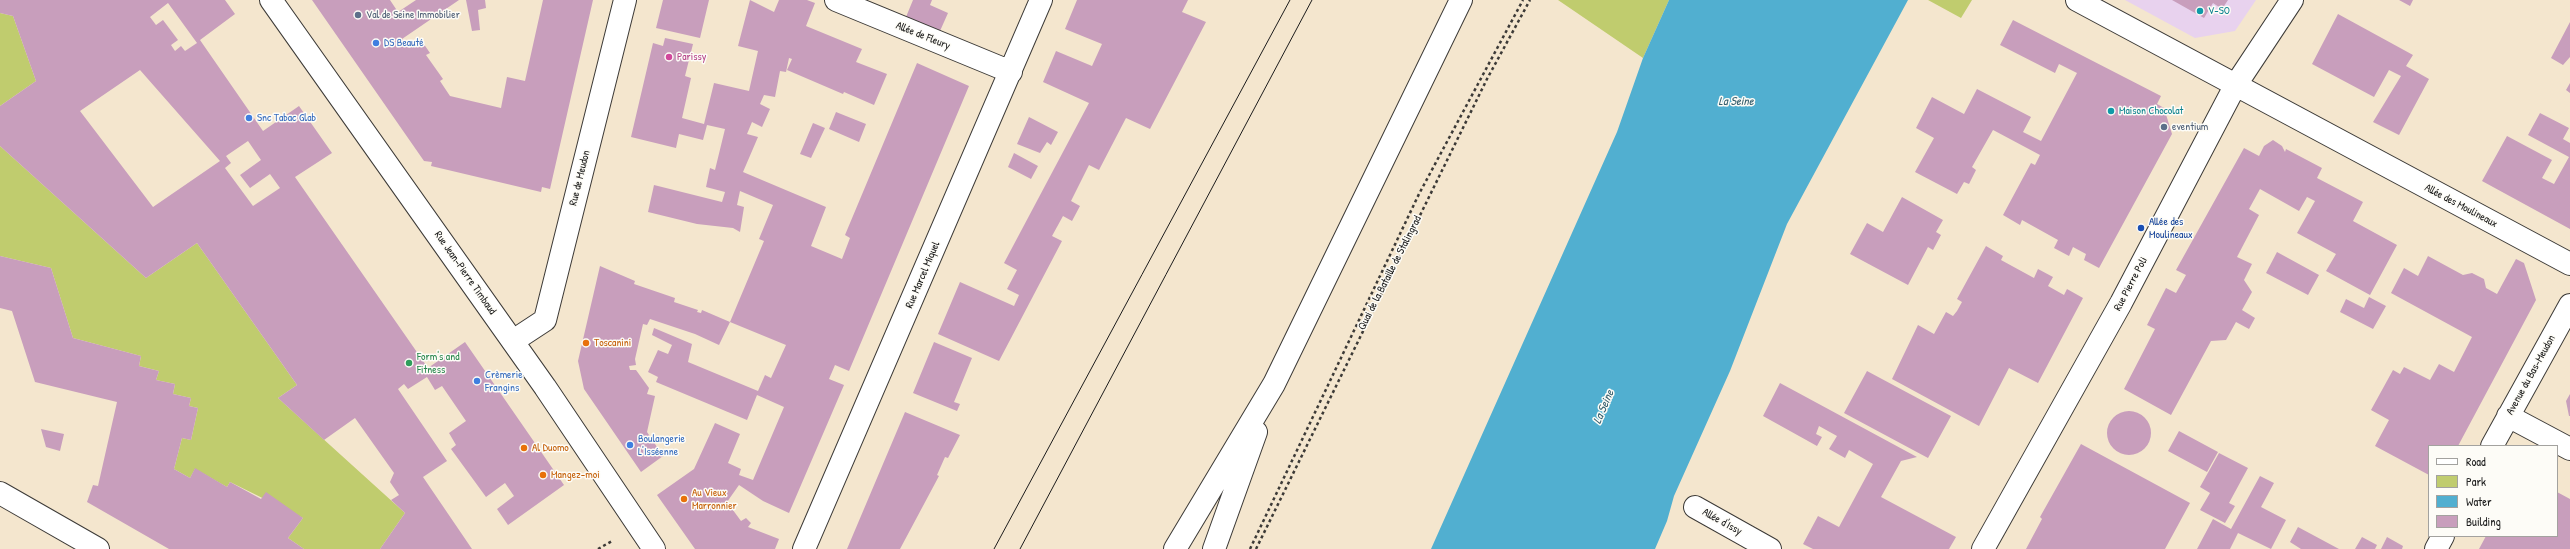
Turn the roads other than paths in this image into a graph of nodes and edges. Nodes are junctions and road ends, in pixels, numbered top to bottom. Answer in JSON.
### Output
{"nodes":[{"id":1,"x":271,"y":0,"type":"edge"},
{"id":2,"x":625,"y":0,"type":"edge"},
{"id":3,"x":836,"y":0,"type":"edge"},
{"id":4,"x":1041,"y":0,"type":"edge"},
{"id":5,"x":1461,"y":0,"type":"edge"},
{"id":6,"x":2076,"y":0,"type":"edge"},
{"id":7,"x":2292,"y":0,"type":"edge"},
{"id":8,"x":1011,"y":72,"type":"junction"},
{"id":9,"x":2235,"y":86,"type":"junction"},
{"id":10,"x":2570,"y":264,"type":"edge"},
{"id":11,"x":2570,"y":305,"type":"edge"},
{"id":12,"x":513,"y":341,"type":"junction"},
{"id":13,"x":1274,"y":384,"type":"junction"},
{"id":14,"x":2508,"y":416,"type":"junction"},
{"id":15,"x":2493,"y":445,"type":"edge"},
{"id":16,"x":2570,"y":449,"type":"edge"},
{"id":17,"x":0,"y":493,"type":"edge"},
{"id":18,"x":1695,"y":507,"type":"dead end"},
{"id":19,"x":2442,"y":537,"type":"edge"},
{"id":20,"x":98,"y":549,"type":"edge"},
{"id":21,"x":654,"y":549,"type":"edge"},
{"id":22,"x":804,"y":549,"type":"edge"},
{"id":23,"x":1175,"y":549,"type":"edge"},
{"id":24,"x":1214,"y":549,"type":"edge"},
{"id":25,"x":1770,"y":549,"type":"edge"},
{"id":26,"x":1983,"y":549,"type":"edge"},
{"id":27,"x":2436,"y":549,"type":"edge"}],
"edges":[{"from":1,"to":12,"type":"street","name":"Rue Jean-Pierre Timbaud"},
{"from":2,"to":12,"type":"street","name":"Rue de Meudon"},
{"from":3,"to":8,"type":"street","name":"Allée de Fleury"},
{"from":4,"to":8,"type":"street","name":"Rue Marcel Miquel"},
{"from":5,"to":13,"type":"street"},
{"from":6,"to":9,"type":"street","name":"Allée des Moulineaux"},
{"from":7,"to":9,"type":"street","name":"Rue Pierre Poli"},
{"from":8,"to":22,"type":"street","name":"Rue Marcel Miquel"},
{"from":9,"to":10,"type":"street","name":"Allée des Moulineaux"},
{"from":9,"to":26,"type":"street","name":"Rue Pierre Poli"},
{"from":11,"to":14,"type":"street","name":"Avenue du Bas-Meudon"},
{"from":12,"to":21,"type":"street","name":"Rue Jean-Pierre Timbaud"},
{"from":13,"to":23,"type":"street"},
{"from":13,"to":24,"type":"street"},
{"from":14,"to":15,"type":"street","name":"Avenue du Bas-Meudon"},
{"from":14,"to":16,"type":"street"},
{"from":17,"to":20,"type":"street"},
{"from":18,"to":25,"type":"street","name":"Allée d'Issy"},
{"from":19,"to":27,"type":"street"}]}
